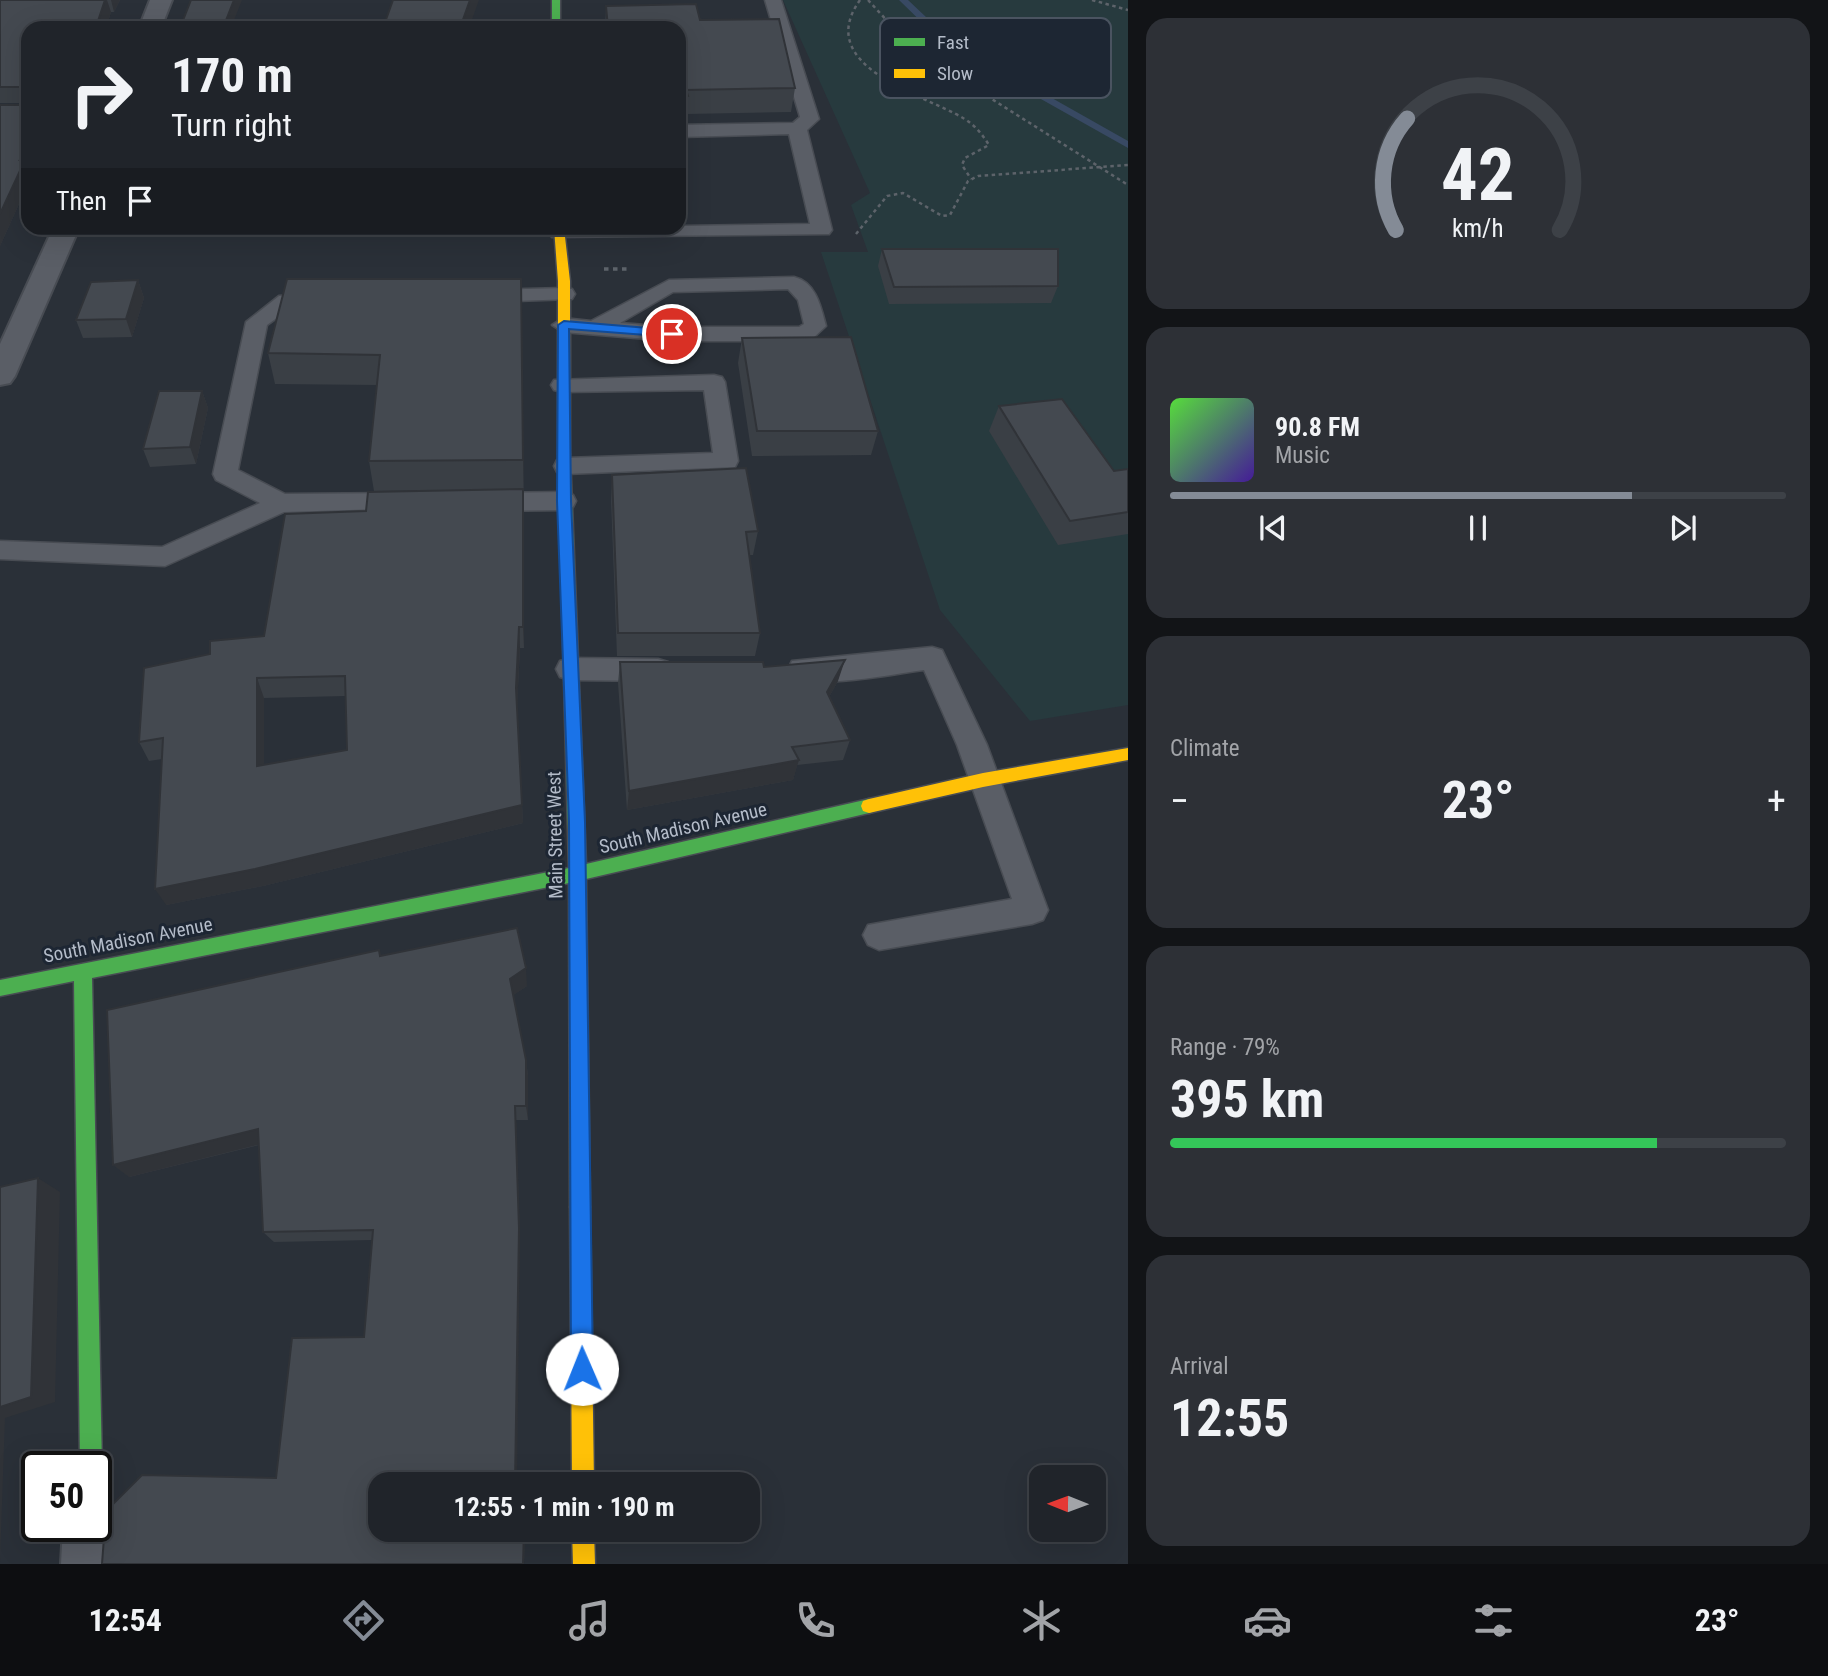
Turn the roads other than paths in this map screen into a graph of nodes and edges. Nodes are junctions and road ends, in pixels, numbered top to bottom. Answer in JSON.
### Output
{"nodes":[{"id":1,"x":161,"y":0,"type":"edge"},
{"id":2,"x":556,"y":0,"type":"edge"},
{"id":3,"x":773,"y":0,"type":"edge"},
{"id":4,"x":153,"y":21,"type":"edge"},
{"id":5,"x":556,"y":21,"type":"edge"},
{"id":6,"x":797,"y":128,"type":"junction"},
{"id":7,"x":686,"y":131,"type":"edge"},
{"id":8,"x":686,"y":230,"type":"edge"},
{"id":9,"x":63,"y":235,"type":"edge"},
{"id":10,"x":559,"y":235,"type":"edge"},
{"id":11,"x":564,"y":294,"type":"junction"},
{"id":12,"x":464,"y":296,"type":"edge"},
{"id":13,"x":341,"y":299,"type":"edge"},
{"id":14,"x":564,"y":325,"type":"junction"},
{"id":15,"x":598,"y":326,"type":"junction"},
{"id":16,"x":0,"y":376,"type":"edge"},
{"id":17,"x":562,"y":385,"type":"junction"},
{"id":18,"x":566,"y":466,"type":"junction"},
{"id":19,"x":564,"y":501,"type":"junction"},
{"id":20,"x":433,"y":502,"type":"edge"},
{"id":21,"x":460,"y":502,"type":"edge"},
{"id":22,"x":281,"y":503,"type":"junction"},
{"id":23,"x":0,"y":550,"type":"edge"},
{"id":24,"x":570,"y":668,"type":"junction"},
{"id":25,"x":690,"y":671,"type":"edge"},
{"id":26,"x":775,"y":671,"type":"edge"},
{"id":27,"x":1128,"y":754,"type":"edge"},
{"id":28,"x":983,"y":780,"type":"junction"},
{"id":29,"x":576,"y":874,"type":"junction"},
{"id":30,"x":880,"y":935,"type":"dead end"},
{"id":31,"x":83,"y":970,"type":"junction"},
{"id":32,"x":0,"y":988,"type":"edge"},
{"id":33,"x":91,"y":1451,"type":"edge"},
{"id":34,"x":583,"y":1472,"type":"edge"},
{"id":35,"x":90,"y":1542,"type":"edge"},
{"id":36,"x":583,"y":1542,"type":"edge"},
{"id":37,"x":89,"y":1564,"type":"edge"},
{"id":38,"x":584,"y":1564,"type":"edge"}],
"edges":[{"from":1,"to":4,"type":"street"},
{"from":2,"to":5,"type":"main road"},
{"from":3,"to":6,"type":"lane"},
{"from":6,"to":7,"type":"lane"},
{"from":6,"to":8,"type":"lane"},
{"from":9,"to":16,"type":"street"},
{"from":10,"to":11,"type":"main road","name":"Main Street West"},
{"from":11,"to":12,"type":"lane"},
{"from":11,"to":14,"type":"main road","name":"Main Street West"},
{"from":13,"to":22,"type":"lane"},
{"from":14,"to":15,"type":"lane"},
{"from":14,"to":17,"type":"main road","name":"Main Street West"},
{"from":15,"to":15,"type":"lane"},
{"from":17,"to":18,"type":"main road","name":"Main Street West"},
{"from":17,"to":18,"type":"lane"},
{"from":18,"to":19,"type":"main road","name":"Main Street West"},
{"from":19,"to":21,"type":"lane"},
{"from":19,"to":24,"type":"main road","name":"Main Street West"},
{"from":20,"to":22,"type":"lane"},
{"from":22,"to":23,"type":"lane"},
{"from":24,"to":25,"type":"lane"},
{"from":24,"to":29,"type":"main road","name":"Main Street West"},
{"from":26,"to":28,"type":"lane"},
{"from":27,"to":28,"type":"main road","name":"South Madison Avenue"},
{"from":28,"to":29,"type":"main road","name":"South Madison Avenue"},
{"from":28,"to":30,"type":"lane"},
{"from":29,"to":31,"type":"main road","name":"South Madison Avenue"},
{"from":29,"to":34,"type":"main road","name":"Main Street West"},
{"from":31,"to":32,"type":"main road","name":"South Madison Avenue"},
{"from":31,"to":33,"type":"main road"},
{"from":35,"to":37,"type":"street"},
{"from":36,"to":38,"type":"main road"}]}
